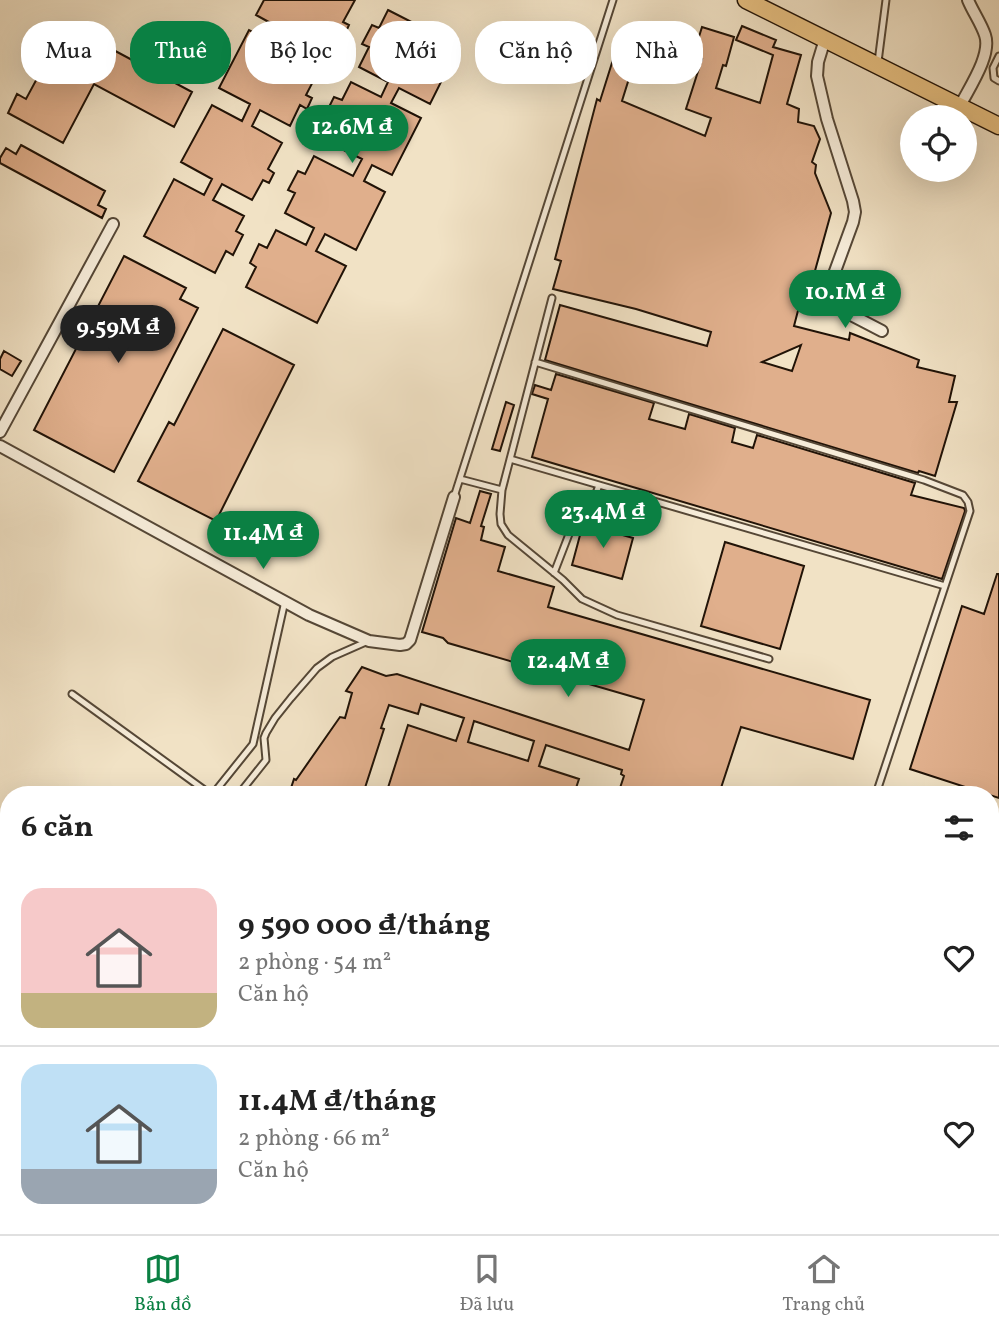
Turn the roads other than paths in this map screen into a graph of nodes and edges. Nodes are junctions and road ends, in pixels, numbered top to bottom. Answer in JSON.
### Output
{"nodes":[{"id":1,"x":613,"y":0,"type":"edge"},
{"id":2,"x":746,"y":0,"type":"edge"},
{"id":3,"x":886,"y":0,"type":"edge"},
{"id":4,"x":968,"y":0,"type":"edge"},
{"id":5,"x":831,"y":42,"type":"junction"},
{"id":6,"x":999,"y":56,"type":"edge"},
{"id":7,"x":873,"y":63,"type":"junction"},
{"id":8,"x":999,"y":81,"type":"edge"},
{"id":9,"x":958,"y":105,"type":"edge"},
{"id":10,"x":960,"y":105,"type":"edge"},
{"id":11,"x":977,"y":115,"type":"edge"},
{"id":12,"x":999,"y":126,"type":"edge"},
{"id":13,"x":113,"y":224,"type":"dead end"},
{"id":14,"x":552,"y":298,"type":"dead end"},
{"id":15,"x":882,"y":331,"type":"dead end"},
{"id":16,"x":535,"y":362,"type":"junction"},
{"id":17,"x":0,"y":432,"type":"edge"},
{"id":18,"x":0,"y":446,"type":"edge"},
{"id":19,"x":510,"y":459,"type":"junction"},
{"id":20,"x":460,"y":479,"type":"junction"},
{"id":21,"x":599,"y":485,"type":"junction"},
{"id":22,"x":502,"y":490,"type":"junction"},
{"id":23,"x":454,"y":497,"type":"joint"},
{"id":24,"x":591,"y":507,"type":"junction"},
{"id":25,"x":610,"y":514,"type":"dead end"},
{"id":26,"x":554,"y":573,"type":"junction"},
{"id":27,"x":945,"y":586,"type":"junction"},
{"id":28,"x":285,"y":601,"type":"junction"},
{"id":29,"x":369,"y":641,"type":"junction"},
{"id":30,"x":769,"y":659,"type":"dead end"},
{"id":31,"x":72,"y":694,"type":"dead end"},
{"id":32,"x":200,"y":786,"type":"edge"},
{"id":33,"x":218,"y":786,"type":"edge"},
{"id":34,"x":245,"y":786,"type":"edge"},
{"id":35,"x":879,"y":786,"type":"edge"}],
"edges":[{"from":1,"to":20,"type":"lane"},
{"from":2,"to":5,"type":"main road"},
{"from":3,"to":7,"type":"lane"},
{"from":4,"to":10,"type":"street"},
{"from":5,"to":7,"type":"main road"},
{"from":5,"to":15,"type":"street"},
{"from":6,"to":8,"type":"lane"},
{"from":7,"to":9,"type":"main road"},
{"from":11,"to":12,"type":"main road"},
{"from":13,"to":17,"type":"street"},
{"from":14,"to":16,"type":"lane"},
{"from":16,"to":19,"type":"lane"},
{"from":16,"to":27,"type":"lane"},
{"from":18,"to":28,"type":"street"},
{"from":19,"to":21,"type":"lane"},
{"from":19,"to":22,"type":"lane"},
{"from":20,"to":22,"type":"lane"},
{"from":20,"to":23,"type":"lane"},
{"from":21,"to":24,"type":"lane"},
{"from":21,"to":27,"type":"lane"},
{"from":22,"to":26,"type":"lane"},
{"from":23,"to":29,"type":"street"},
{"from":24,"to":25,"type":"lane"},
{"from":24,"to":26,"type":"lane"},
{"from":26,"to":30,"type":"lane"},
{"from":27,"to":35,"type":"lane"},
{"from":28,"to":29,"type":"street"},
{"from":28,"to":33,"type":"lane"},
{"from":29,"to":34,"type":"lane"},
{"from":31,"to":32,"type":"lane"}]}
